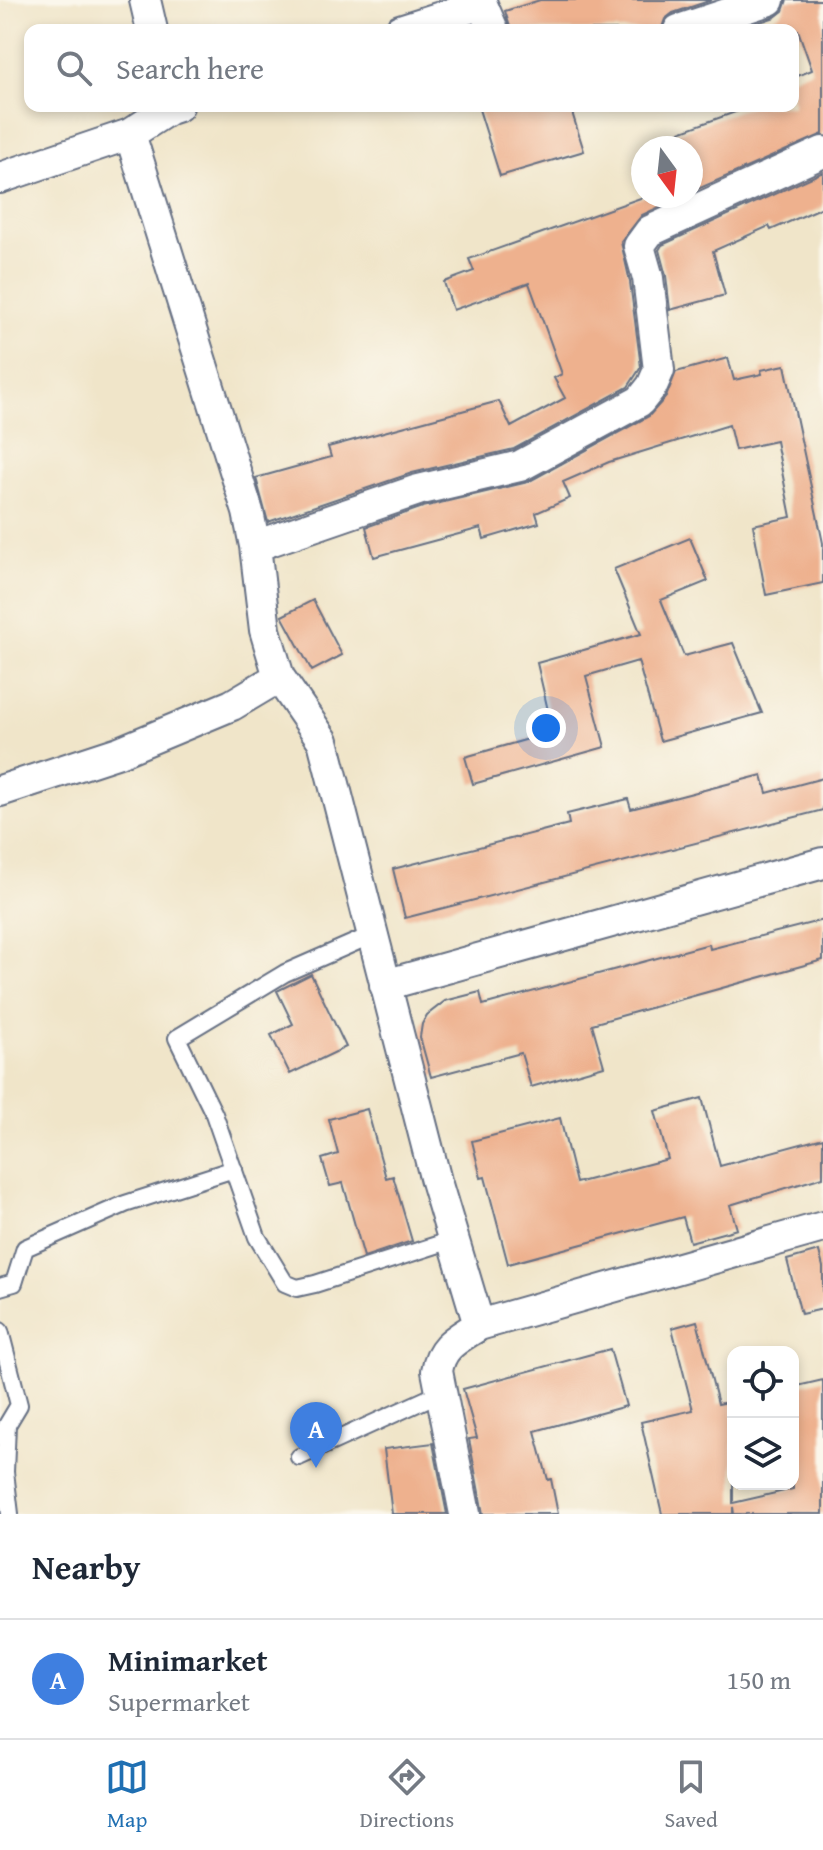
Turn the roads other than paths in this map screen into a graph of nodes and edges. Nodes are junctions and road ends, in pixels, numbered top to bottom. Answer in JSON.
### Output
{"nodes":[{"id":1,"x":145,"y":0,"type":"edge"},
{"id":2,"x":769,"y":0,"type":"edge"},
{"id":3,"x":485,"y":11,"type":"edge"},
{"id":4,"x":151,"y":24,"type":"edge"},
{"id":5,"x":427,"y":24,"type":"edge"},
{"id":6,"x":697,"y":24,"type":"edge"},
{"id":7,"x":163,"y":112,"type":"edge"},
{"id":8,"x":130,"y":134,"type":"junction"},
{"id":9,"x":823,"y":152,"type":"edge"},
{"id":10,"x":0,"y":178,"type":"edge"},
{"id":11,"x":255,"y":546,"type":"junction"},
{"id":12,"x":279,"y":677,"type":"junction"},
{"id":13,"x":0,"y":791,"type":"edge"},
{"id":14,"x":823,"y":863,"type":"edge"},
{"id":15,"x":372,"y":935,"type":"junction"},
{"id":16,"x":385,"y":985,"type":"junction"},
{"id":17,"x":234,"y":1169,"type":"junction"},
{"id":18,"x":823,"y":1227,"type":"edge"},
{"id":19,"x":452,"y":1240,"type":"junction"},
{"id":20,"x":0,"y":1287,"type":"edge"},
{"id":21,"x":479,"y":1325,"type":"junction"},
{"id":22,"x":0,"y":1331,"type":"edge"},
{"id":23,"x":440,"y":1393,"type":"junction"},
{"id":24,"x":299,"y":1457,"type":"dead end"},
{"id":25,"x":10,"y":1514,"type":"edge"},
{"id":26,"x":465,"y":1514,"type":"edge"}],
"edges":[{"from":1,"to":4,"type":"street"},
{"from":2,"to":6,"type":"street"},
{"from":3,"to":5,"type":"street"},
{"from":7,"to":8,"type":"street"},
{"from":8,"to":10,"type":"street"},
{"from":8,"to":11,"type":"street"},
{"from":9,"to":11,"type":"street"},
{"from":11,"to":12,"type":"street"},
{"from":12,"to":13,"type":"street"},
{"from":12,"to":15,"type":"street"},
{"from":14,"to":16,"type":"street"},
{"from":15,"to":16,"type":"street"},
{"from":15,"to":17,"type":"lane"},
{"from":16,"to":19,"type":"street"},
{"from":17,"to":19,"type":"lane"},
{"from":17,"to":20,"type":"lane"},
{"from":18,"to":21,"type":"street"},
{"from":19,"to":21,"type":"street"},
{"from":21,"to":23,"type":"street"},
{"from":22,"to":25,"type":"lane"},
{"from":23,"to":24,"type":"lane"},
{"from":23,"to":26,"type":"street"}]}
